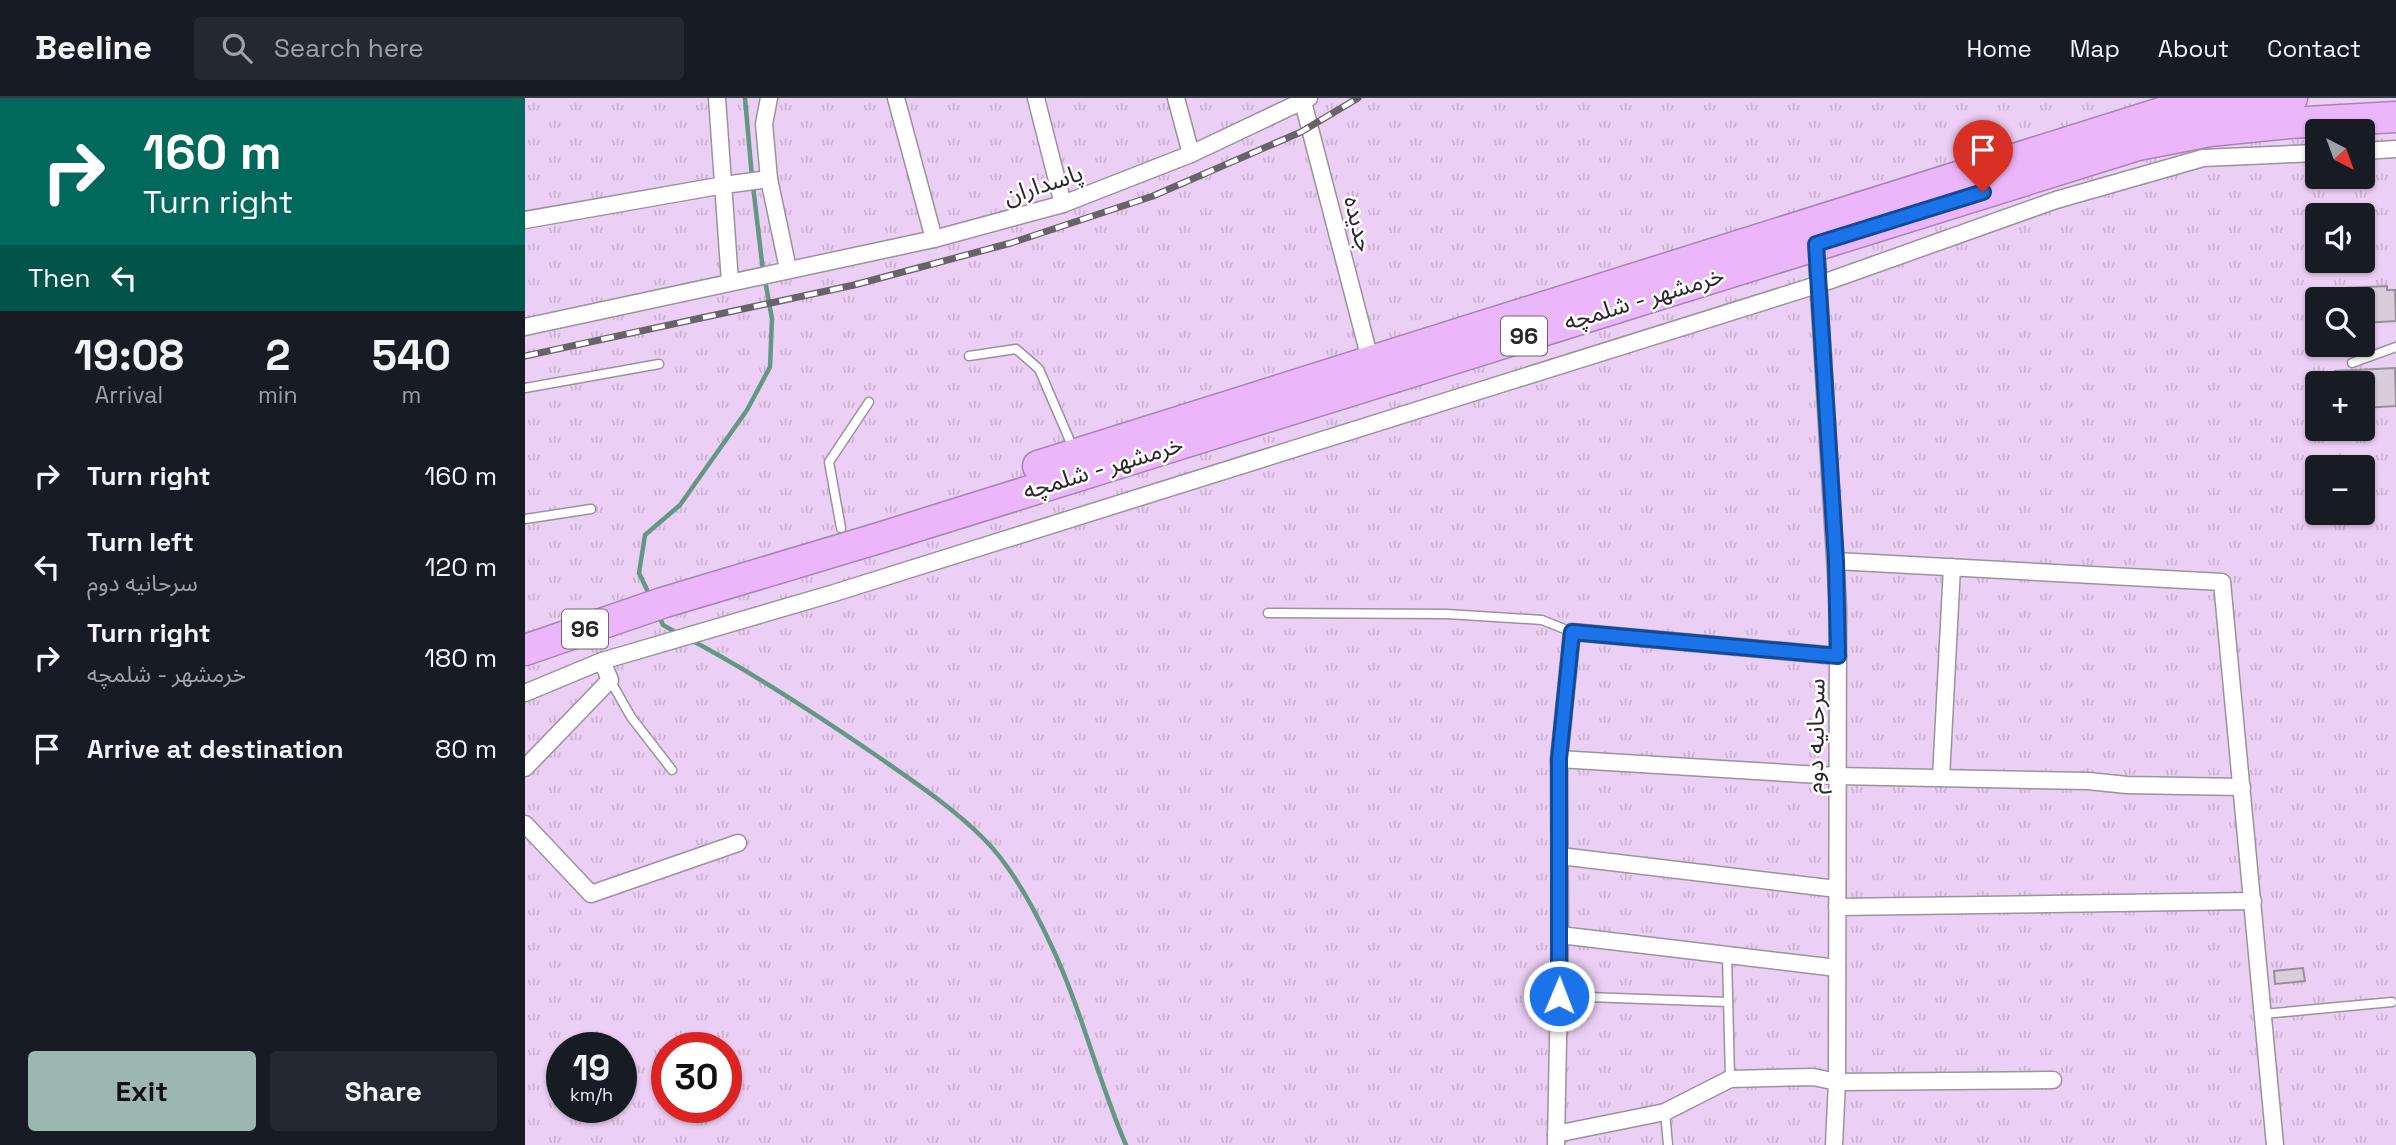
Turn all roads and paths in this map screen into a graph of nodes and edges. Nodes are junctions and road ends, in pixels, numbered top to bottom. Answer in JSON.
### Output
{"nodes":[{"id":1,"x":716,"y":98,"type":"edge"},
{"id":2,"x":769,"y":98,"type":"edge"},
{"id":3,"x":896,"y":98,"type":"edge"},
{"id":4,"x":1036,"y":98,"type":"edge"},
{"id":5,"x":1176,"y":98,"type":"edge"},
{"id":6,"x":2292,"y":98,"type":"edge"},
{"id":7,"x":1305,"y":99,"type":"edge"},
{"id":8,"x":2396,"y":117,"type":"edge"},
{"id":9,"x":2396,"y":149,"type":"edge"},
{"id":10,"x":2375,"y":150,"type":"edge"},
{"id":11,"x":1191,"y":154,"type":"junction"},
{"id":12,"x":2305,"y":154,"type":"edge"},
{"id":13,"x":765,"y":180,"type":"junction"},
{"id":14,"x":731,"y":184,"type":"junction"},
{"id":15,"x":1063,"y":204,"type":"junction"},
{"id":16,"x":525,"y":220,"type":"edge"},
{"id":17,"x":934,"y":239,"type":"junction"},
{"id":18,"x":1816,"y":244,"type":"junction"},
{"id":19,"x":783,"y":271,"type":"junction"},
{"id":20,"x":730,"y":282,"type":"junction"},
{"id":21,"x":1820,"y":285,"type":"junction"},
{"id":22,"x":525,"y":327,"type":"edge"},
{"id":23,"x":2396,"y":347,"type":"edge"},
{"id":24,"x":969,"y":356,"type":"dead end"},
{"id":25,"x":2352,"y":363,"type":"dead end"},
{"id":26,"x":659,"y":364,"type":"dead end"},
{"id":27,"x":1373,"y":372,"type":"junction"},
{"id":28,"x":525,"y":388,"type":"edge"},
{"id":29,"x":869,"y":402,"type":"dead end"},
{"id":30,"x":1076,"y":454,"type":"junction"},
{"id":31,"x":591,"y":509,"type":"dead end"},
{"id":32,"x":525,"y":519,"type":"edge"},
{"id":33,"x":841,"y":528,"type":"junction"},
{"id":34,"x":1836,"y":561,"type":"junction"},
{"id":35,"x":1952,"y":568,"type":"junction"},
{"id":36,"x":651,"y":598,"type":"junction"},
{"id":37,"x":1268,"y":613,"type":"dead end"},
{"id":38,"x":525,"y":631,"type":"edge"},
{"id":39,"x":1572,"y":632,"type":"junction"},
{"id":40,"x":525,"y":650,"type":"edge"},
{"id":41,"x":1838,"y":656,"type":"junction"},
{"id":42,"x":602,"y":661,"type":"junction"},
{"id":43,"x":610,"y":680,"type":"junction"},
{"id":44,"x":525,"y":693,"type":"edge"},
{"id":45,"x":1559,"y":759,"type":"junction"},
{"id":46,"x":525,"y":768,"type":"edge"},
{"id":47,"x":672,"y":770,"type":"dead end"},
{"id":48,"x":1836,"y":776,"type":"junction"},
{"id":49,"x":1941,"y":778,"type":"junction"},
{"id":50,"x":2242,"y":786,"type":"junction"},
{"id":51,"x":525,"y":824,"type":"edge"},
{"id":52,"x":738,"y":843,"type":"dead end"},
{"id":53,"x":1560,"y":856,"type":"junction"},
{"id":54,"x":1837,"y":889,"type":"junction"},
{"id":55,"x":2253,"y":901,"type":"junction"},
{"id":56,"x":1837,"y":907,"type":"junction"},
{"id":57,"x":1560,"y":935,"type":"junction"},
{"id":58,"x":1727,"y":955,"type":"junction"},
{"id":59,"x":1837,"y":968,"type":"junction"},
{"id":60,"x":1559,"y":996,"type":"junction"},
{"id":61,"x":1728,"y":1002,"type":"junction"},
{"id":62,"x":2392,"y":1003,"type":"dead end"},
{"id":63,"x":2263,"y":1014,"type":"junction"},
{"id":64,"x":1730,"y":1079,"type":"junction"},
{"id":65,"x":2053,"y":1080,"type":"dead end"},
{"id":66,"x":1837,"y":1082,"type":"junction"},
{"id":67,"x":1664,"y":1112,"type":"junction"},
{"id":68,"x":1556,"y":1139,"type":"edge"},
{"id":69,"x":1668,"y":1145,"type":"edge"},
{"id":70,"x":1834,"y":1145,"type":"edge"},
{"id":71,"x":2275,"y":1145,"type":"edge"}],
"edges":[{"from":1,"to":14,"type":"street"},
{"from":2,"to":13,"type":"street"},
{"from":3,"to":17,"type":"street"},
{"from":4,"to":15,"type":"street"},
{"from":5,"to":11,"type":"street"},
{"from":6,"to":27,"type":"highway","name":"خرمشهر - شلمچه","number":"96"},
{"from":7,"to":11,"type":"street","name":"پاسداران"},
{"from":7,"to":27,"type":"street","name":"جدیده"},
{"from":8,"to":18,"type":"highway","name":"خرمشهر - شلمچه","number":"96"},
{"from":9,"to":10,"type":"street"},
{"from":11,"to":15,"type":"street","name":"پاسداران"},
{"from":12,"to":21,"type":"street","number":"96"},
{"from":13,"to":14,"type":"street"},
{"from":13,"to":19,"type":"street"},
{"from":14,"to":16,"type":"street"},
{"from":14,"to":20,"type":"street"},
{"from":15,"to":17,"type":"street","name":"پاسداران"},
{"from":17,"to":19,"type":"street","name":"پاسداران"},
{"from":18,"to":21,"type":"street","name":"سرحانیه دوم"},
{"from":18,"to":27,"type":"highway","name":"خرمشهر - شلمچه","number":"96"},
{"from":19,"to":20,"type":"street","name":"پاسداران"},
{"from":20,"to":22,"type":"street","name":"پاسداران"},
{"from":21,"to":34,"type":"street","name":"سرحانیه دوم"},
{"from":21,"to":42,"type":"street","number":"96"},
{"from":23,"to":25,"type":"lane"},
{"from":24,"to":30,"type":"lane"},
{"from":26,"to":28,"type":"lane"},
{"from":27,"to":30,"type":"highway","name":"خرمشهر - شلمچه","number":"96"},
{"from":27,"to":36,"type":"highway","name":"خرمشهر - شلمچه","number":"96"},
{"from":29,"to":33,"type":"lane"},
{"from":30,"to":33,"type":"highway","name":"خرمشهر - شلمچه","number":"96"},
{"from":31,"to":32,"type":"lane"},
{"from":33,"to":36,"type":"highway","name":"خرمشهر - شلمچه","number":"96"},
{"from":34,"to":35,"type":"street"},
{"from":34,"to":41,"type":"street","name":"سرحانیه دوم"},
{"from":35,"to":49,"type":"street"},
{"from":35,"to":50,"type":"street"},
{"from":36,"to":38,"type":"highway","name":"خرمشهر - شلمچه","number":"96"},
{"from":36,"to":40,"type":"highway","name":"خرمشهر - شلمچه","number":"96"},
{"from":37,"to":39,"type":"lane"},
{"from":39,"to":41,"type":"street"},
{"from":39,"to":45,"type":"street"},
{"from":41,"to":48,"type":"street","name":"سرحانیه دوم"},
{"from":42,"to":43,"type":"street"},
{"from":42,"to":44,"type":"street","number":"96"},
{"from":43,"to":46,"type":"street"},
{"from":43,"to":47,"type":"lane"},
{"from":45,"to":48,"type":"street"},
{"from":45,"to":53,"type":"street"},
{"from":48,"to":49,"type":"street"},
{"from":48,"to":54,"type":"street","name":"سرحانیه دوم"},
{"from":49,"to":50,"type":"street"},
{"from":50,"to":55,"type":"street"},
{"from":51,"to":52,"type":"street"},
{"from":53,"to":54,"type":"street"},
{"from":53,"to":57,"type":"street"},
{"from":54,"to":56,"type":"street","name":"سرحانیه دوم"},
{"from":55,"to":56,"type":"street"},
{"from":55,"to":63,"type":"street"},
{"from":56,"to":59,"type":"street","name":"سرحانیه دوم"},
{"from":57,"to":58,"type":"street"},
{"from":57,"to":60,"type":"street"},
{"from":58,"to":59,"type":"street"},
{"from":58,"to":61,"type":"lane"},
{"from":59,"to":66,"type":"street","name":"سرحانیه دوم"},
{"from":60,"to":61,"type":"lane"},
{"from":60,"to":68,"type":"street"},
{"from":61,"to":64,"type":"lane"},
{"from":62,"to":63,"type":"lane"},
{"from":63,"to":71,"type":"street"},
{"from":64,"to":66,"type":"street"},
{"from":64,"to":67,"type":"street"},
{"from":65,"to":66,"type":"street"},
{"from":66,"to":70,"type":"street","name":"سرحانیه دوم"},
{"from":67,"to":68,"type":"street"},
{"from":67,"to":69,"type":"lane"}]}
